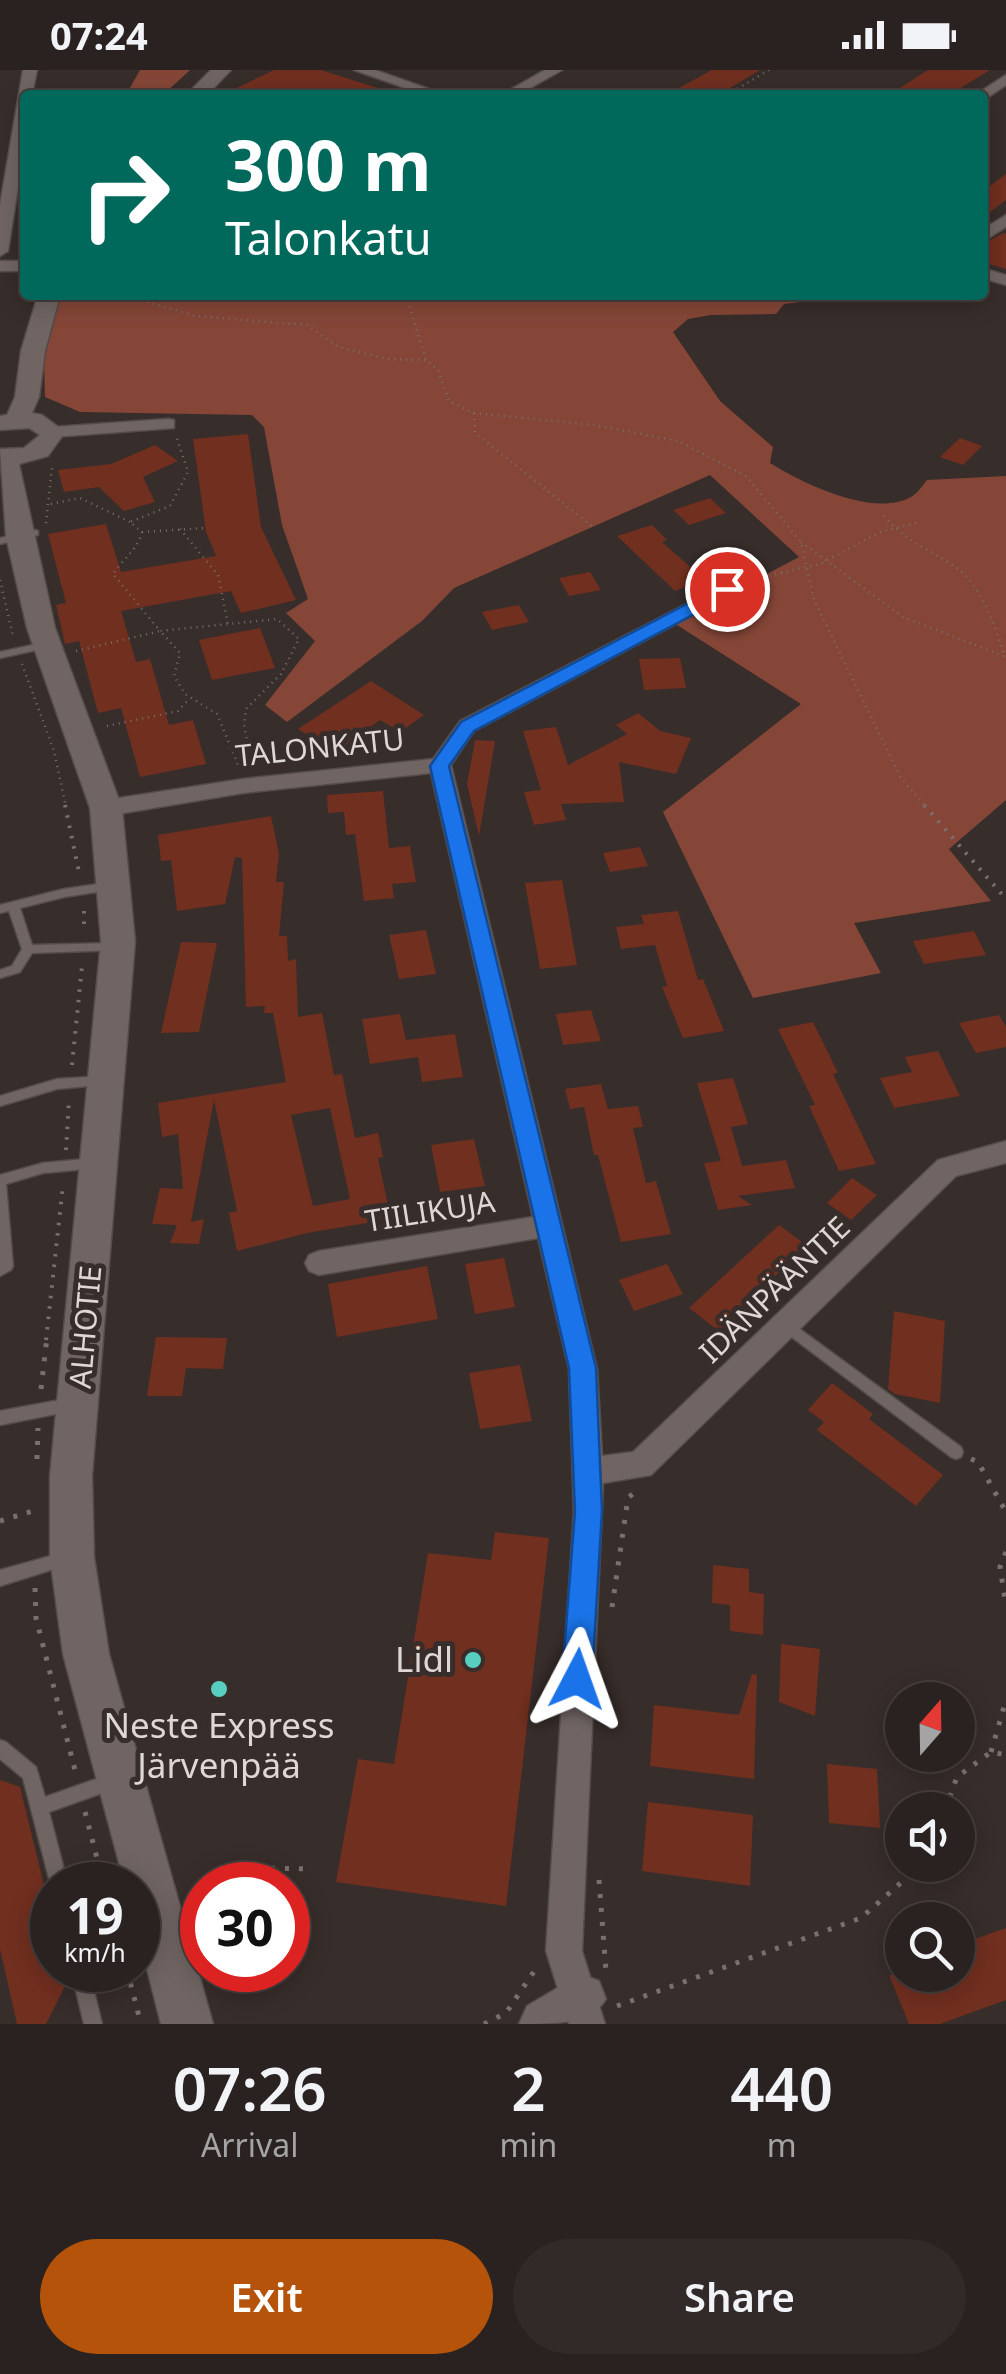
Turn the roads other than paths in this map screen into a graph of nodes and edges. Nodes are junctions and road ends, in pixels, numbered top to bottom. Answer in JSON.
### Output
{"nodes":[{"id":1,"x":222,"y":70,"type":"edge"},
{"id":2,"x":360,"y":70,"type":"edge"},
{"id":3,"x":555,"y":70,"type":"edge"},
{"id":4,"x":201,"y":90,"type":"edge"},
{"id":5,"x":423,"y":90,"type":"edge"},
{"id":6,"x":517,"y":90,"type":"edge"},
{"id":7,"x":20,"y":127,"type":"edge"},
{"id":8,"x":0,"y":251,"type":"edge"},
{"id":9,"x":48,"y":300,"type":"edge"},
{"id":10,"x":8,"y":421,"type":"edge"},
{"id":11,"x":171,"y":428,"type":"road end"},
{"id":12,"x":53,"y":432,"type":"junction"},
{"id":13,"x":32,"y":454,"type":"junction"},
{"id":14,"x":2,"y":457,"type":"edge"},
{"id":15,"x":18,"y":537,"type":"edge"},
{"id":16,"x":727,"y":589,"type":"road end"},
{"id":17,"x":45,"y":644,"type":"junction"},
{"id":18,"x":0,"y":655,"type":"edge"},
{"id":19,"x":440,"y":766,"type":"junction"},
{"id":20,"x":106,"y":808,"type":"junction"},
{"id":21,"x":98,"y":888,"type":"junction"},
{"id":22,"x":7,"y":907,"type":"edge"},
{"id":23,"x":100,"y":946,"type":"junction"},
{"id":24,"x":28,"y":949,"type":"junction"},
{"id":25,"x":0,"y":974,"type":"edge"},
{"id":26,"x":89,"y":1082,"type":"junction"},
{"id":27,"x":0,"y":1101,"type":"edge"},
{"id":28,"x":1006,"y":1152,"type":"edge"},
{"id":29,"x":83,"y":1164,"type":"junction"},
{"id":30,"x":0,"y":1183,"type":"edge"},
{"id":31,"x":551,"y":1225,"type":"junction"},
{"id":32,"x":319,"y":1263,"type":"dead end"},
{"id":33,"x":0,"y":1270,"type":"edge"},
{"id":34,"x":786,"y":1325,"type":"junction"},
{"id":35,"x":80,"y":1404,"type":"junction"},
{"id":36,"x":0,"y":1418,"type":"edge"},
{"id":37,"x":956,"y":1452,"type":"road end"},
{"id":38,"x":589,"y":1472,"type":"junction"},
{"id":39,"x":72,"y":1557,"type":"junction"},
{"id":40,"x":0,"y":1578,"type":"edge"},
{"id":41,"x":0,"y":1748,"type":"edge"},
{"id":42,"x":119,"y":1778,"type":"junction"},
{"id":43,"x":40,"y":1807,"type":"junction"},
{"id":44,"x":53,"y":1862,"type":"edge"},
{"id":45,"x":85,"y":1992,"type":"edge"},
{"id":46,"x":586,"y":2004,"type":"edge"},
{"id":47,"x":93,"y":2024,"type":"edge"},
{"id":48,"x":187,"y":2024,"type":"edge"}],
"edges":[{"from":1,"to":4,"type":"street"},
{"from":2,"to":5,"type":"street"},
{"from":3,"to":6,"type":"street"},
{"from":7,"to":8,"type":"street"},
{"from":9,"to":10,"type":"street"},
{"from":10,"to":12,"type":"street"},
{"from":11,"to":12,"type":"street"},
{"from":12,"to":13,"type":"street"},
{"from":13,"to":14,"type":"street"},
{"from":13,"to":15,"type":"street","name":"ALHOTIE"},
{"from":14,"to":15,"type":"street","name":"ALHOTIE"},
{"from":15,"to":17,"type":"street","name":"ALHOTIE"},
{"from":16,"to":19,"type":"street","name":"TALONKATU"},
{"from":17,"to":18,"type":"lane"},
{"from":17,"to":20,"type":"street","name":"ALHOTIE"},
{"from":19,"to":20,"type":"street","name":"TALONKATU"},
{"from":19,"to":31,"type":"street"},
{"from":20,"to":21,"type":"street","name":"ALHOTIE"},
{"from":21,"to":22,"type":"lane"},
{"from":21,"to":23,"type":"street","name":"ALHOTIE"},
{"from":22,"to":24,"type":"lane"},
{"from":23,"to":24,"type":"lane"},
{"from":23,"to":26,"type":"street","name":"ALHOTIE"},
{"from":24,"to":25,"type":"lane"},
{"from":26,"to":27,"type":"lane"},
{"from":26,"to":29,"type":"street","name":"ALHOTIE"},
{"from":28,"to":34,"type":"street","name":"IDÄNPÄÄNTIE"},
{"from":29,"to":30,"type":"lane"},
{"from":29,"to":35,"type":"street","name":"ALHOTIE"},
{"from":30,"to":33,"type":"lane"},
{"from":31,"to":32,"type":"street","name":"TIILIKUJA"},
{"from":31,"to":38,"type":"street"},
{"from":34,"to":37,"type":"lane"},
{"from":34,"to":38,"type":"street","name":"IDÄNPÄÄNTIE"},
{"from":35,"to":36,"type":"lane"},
{"from":35,"to":39,"type":"street","name":"ALHOTIE"},
{"from":38,"to":46,"type":"street"},
{"from":39,"to":40,"type":"lane"},
{"from":39,"to":42,"type":"street","name":"ALHOTIE"},
{"from":41,"to":43,"type":"lane"},
{"from":42,"to":43,"type":"lane"},
{"from":42,"to":48,"type":"street","name":"ALHOTIE"},
{"from":43,"to":44,"type":"lane"},
{"from":45,"to":47,"type":"lane"}]}
